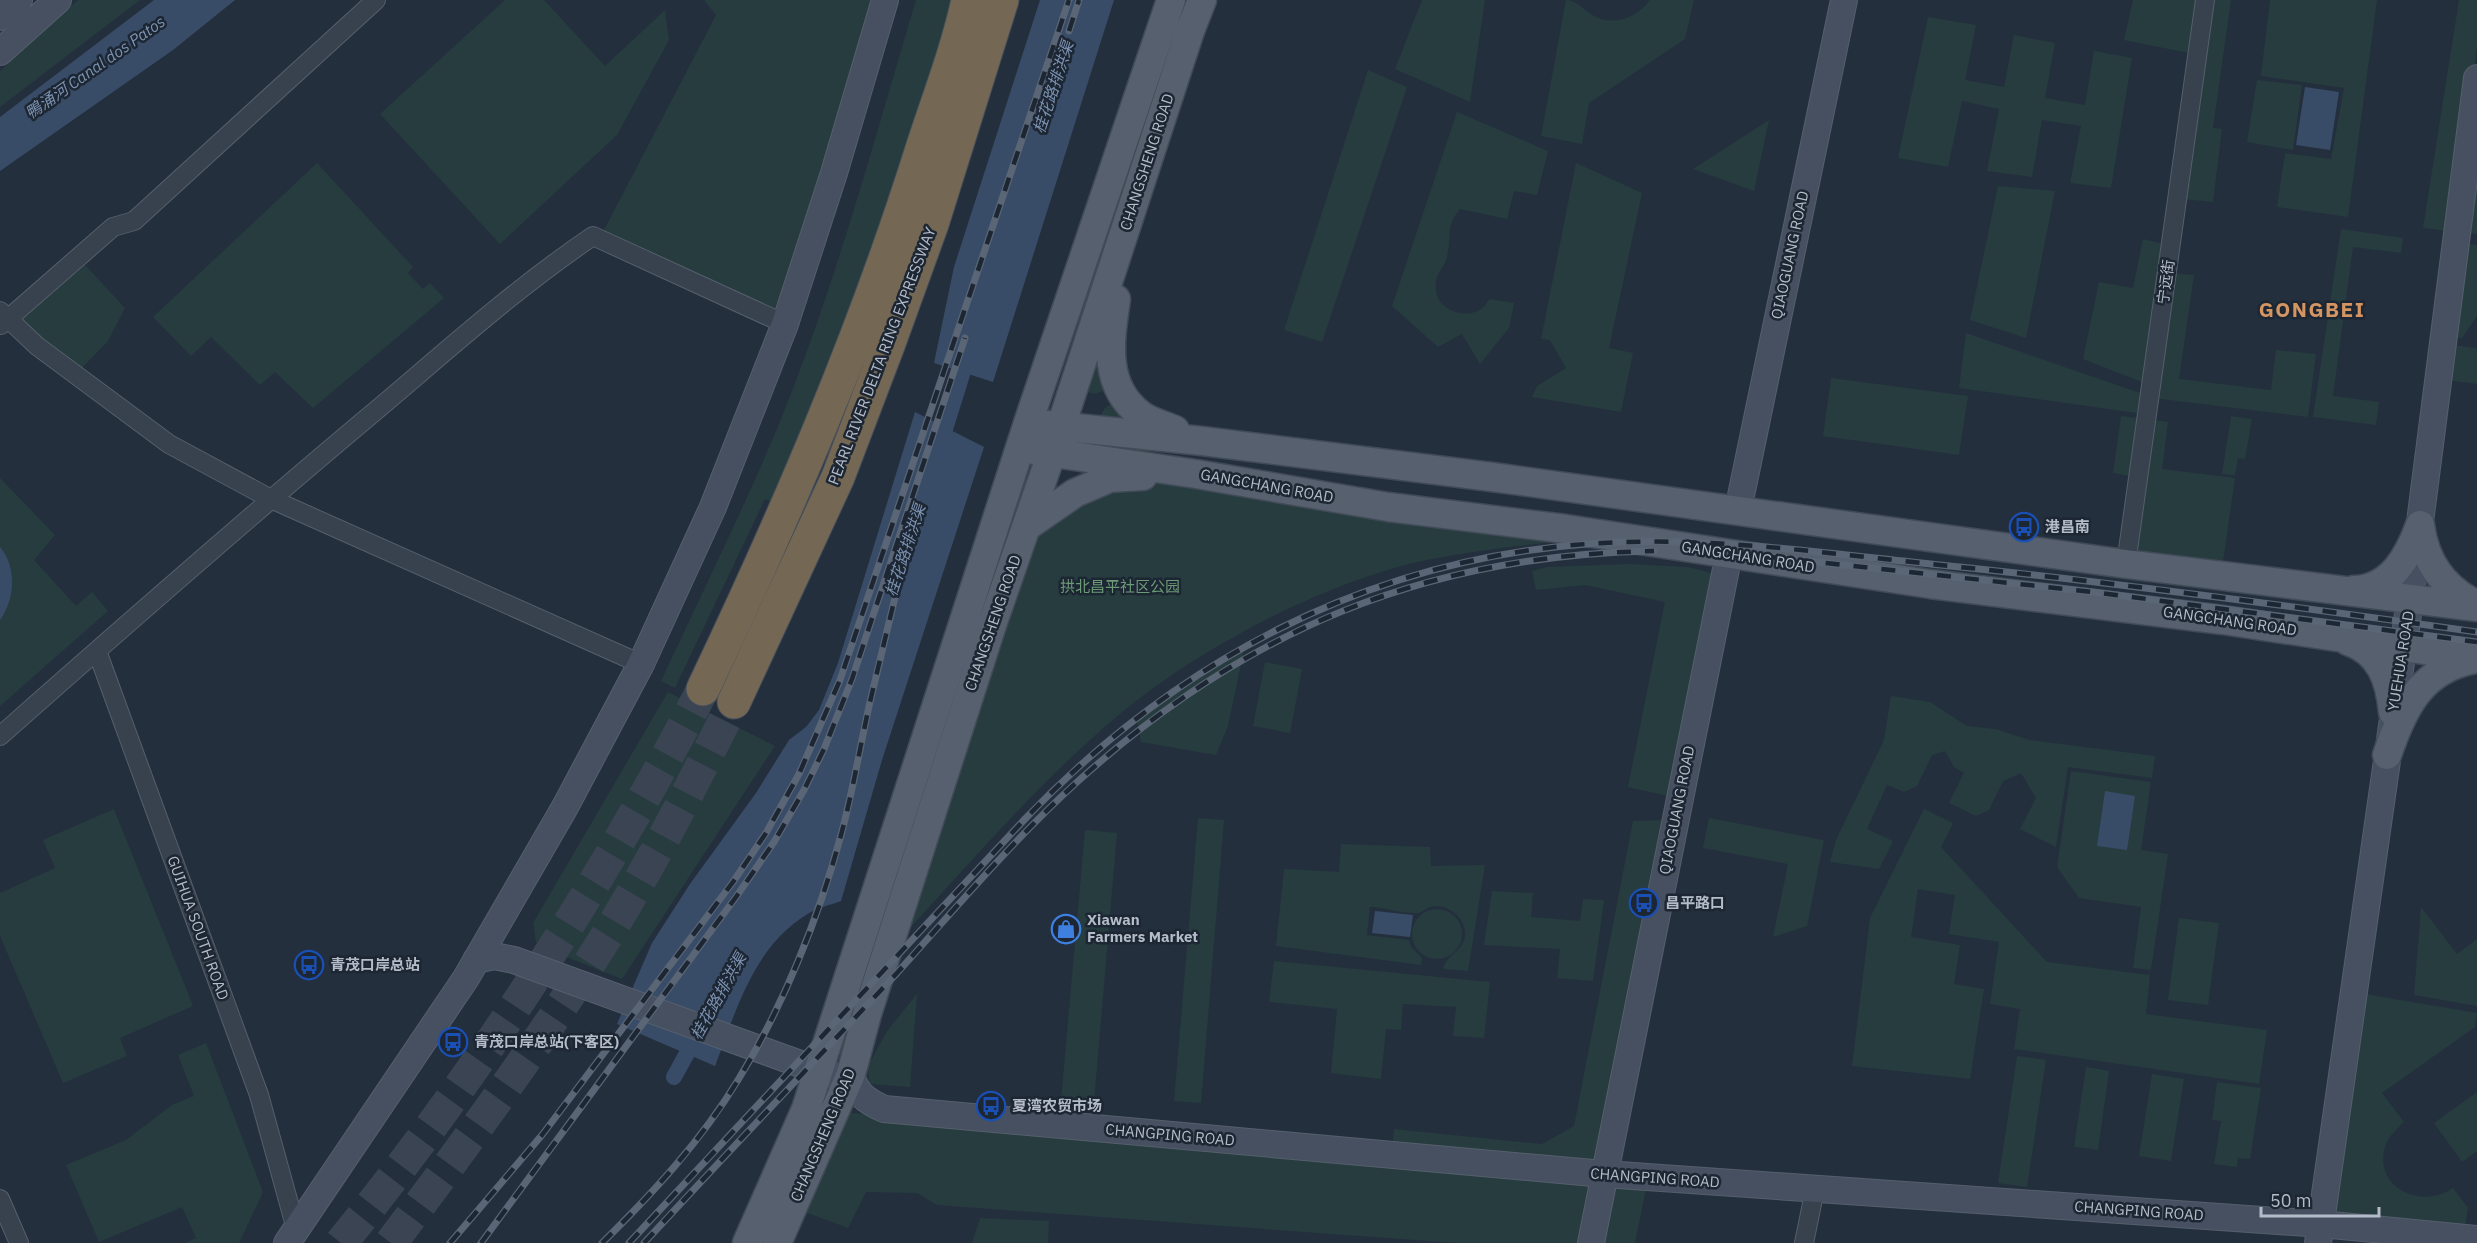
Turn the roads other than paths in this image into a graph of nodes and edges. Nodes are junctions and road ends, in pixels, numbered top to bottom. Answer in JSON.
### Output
{"nodes":[{"id":1,"x":19,"y":0,"type":"edge"},
{"id":2,"x":58,"y":0,"type":"edge"},
{"id":3,"x":376,"y":0,"type":"edge"},
{"id":4,"x":885,"y":0,"type":"edge"},
{"id":5,"x":968,"y":0,"type":"edge"},
{"id":6,"x":1002,"y":0,"type":"edge"},
{"id":7,"x":1171,"y":0,"type":"edge"},
{"id":8,"x":1202,"y":0,"type":"edge"},
{"id":9,"x":1844,"y":0,"type":"edge"},
{"id":10,"x":2205,"y":0,"type":"edge"},
{"id":11,"x":0,"y":17,"type":"edge"},
{"id":12,"x":0,"y":52,"type":"edge"},
{"id":13,"x":2477,"y":78,"type":"edge"},
{"id":14,"x":1130,"y":216,"type":"junction"},
{"id":15,"x":3,"y":319,"type":"edge"},
{"id":16,"x":785,"y":324,"type":"junction"},
{"id":17,"x":1024,"y":436,"type":"junction"},
{"id":18,"x":1057,"y":439,"type":"junction"},
{"id":19,"x":1202,"y":441,"type":"junction"},
{"id":20,"x":1196,"y":474,"type":"junction"},
{"id":21,"x":272,"y":499,"type":"junction"},
{"id":22,"x":1738,"y":510,"type":"junction"},
{"id":23,"x":2420,"y":525,"type":"junction"},
{"id":24,"x":1026,"y":526,"type":"junction"},
{"id":25,"x":1729,"y":554,"type":"junction"},
{"id":26,"x":2126,"y":564,"type":"junction"},
{"id":27,"x":2344,"y":590,"type":"junction"},
{"id":28,"x":2410,"y":600,"type":"junction"},
{"id":29,"x":2477,"y":606,"type":"edge"},
{"id":30,"x":2335,"y":636,"type":"junction"},
{"id":31,"x":2402,"y":646,"type":"junction"},
{"id":32,"x":97,"y":651,"type":"junction"},
{"id":33,"x":2477,"y":659,"type":"edge"},
{"id":34,"x":641,"y":664,"type":"junction"},
{"id":35,"x":703,"y":689,"type":"tunnel mouth"},
{"id":36,"x":734,"y":702,"type":"tunnel mouth"},
{"id":37,"x":2393,"y":712,"type":"junction"},
{"id":38,"x":0,"y":736,"type":"edge"},
{"id":39,"x":2387,"y":756,"type":"junction"},
{"id":40,"x":501,"y":915,"type":"junction"},
{"id":41,"x":469,"y":957,"type":"junction"},
{"id":42,"x":513,"y":960,"type":"junction"},
{"id":43,"x":788,"y":1059,"type":"junction"},
{"id":44,"x":835,"y":1078,"type":"junction"},
{"id":45,"x":809,"y":1098,"type":"junction"},
{"id":46,"x":884,"y":1108,"type":"junction"},
{"id":47,"x":825,"y":1135,"type":"junction"},
{"id":48,"x":1604,"y":1174,"type":"junction"},
{"id":49,"x":1815,"y":1189,"type":"junction"},
{"id":50,"x":0,"y":1199,"type":"edge"},
{"id":51,"x":291,"y":1227,"type":"edge"},
{"id":52,"x":2320,"y":1233,"type":"edge"},
{"id":53,"x":2477,"y":1239,"type":"edge"},
{"id":54,"x":19,"y":1243,"type":"edge"},
{"id":55,"x":269,"y":1243,"type":"edge"},
{"id":56,"x":747,"y":1243,"type":"edge"},
{"id":57,"x":777,"y":1243,"type":"edge"},
{"id":58,"x":1591,"y":1243,"type":"edge"},
{"id":59,"x":1804,"y":1243,"type":"edge"}],
"edges":[{"from":1,"to":11,"type":"street"},
{"from":2,"to":12,"type":"street"},
{"from":3,"to":15,"type":"street"},
{"from":4,"to":16,"type":"street"},
{"from":5,"to":35,"type":"highway"},
{"from":6,"to":36,"type":"highway","name":"PEARL RIVER DELTA RING EXPRESSWAY"},
{"from":7,"to":17,"type":"main road","name":"CHANGSHENG ROAD"},
{"from":8,"to":14,"type":"main road","name":"CHANGSHENG ROAD"},
{"from":9,"to":22,"type":"street","name":"QIAOGUANG ROAD"},
{"from":10,"to":26,"type":"street","name":"宁远街"},
{"from":13,"to":23,"type":"street","name":"YUEHUA ROAD"},
{"from":14,"to":18,"type":"main road","name":"CHANGSHENG ROAD"},
{"from":14,"to":19,"type":"main road"},
{"from":15,"to":21,"type":"street"},
{"from":16,"to":21,"type":"street"},
{"from":16,"to":34,"type":"street"},
{"from":17,"to":18,"type":"main road","name":"GANGCHANG ROAD"},
{"from":17,"to":44,"type":"main road","name":"CHANGSHENG ROAD"},
{"from":18,"to":19,"type":"main road","name":"GANGCHANG ROAD"},
{"from":18,"to":20,"type":"main road","name":"GANGCHANG ROAD"},
{"from":18,"to":24,"type":"main road","name":"CHANGSHENG ROAD"},
{"from":19,"to":22,"type":"main road","name":"GANGCHANG ROAD"},
{"from":20,"to":24,"type":"main road"},
{"from":20,"to":25,"type":"main road","name":"GANGCHANG ROAD"},
{"from":21,"to":32,"type":"street"},
{"from":21,"to":34,"type":"street"},
{"from":22,"to":26,"type":"main road","name":"GANGCHANG ROAD"},
{"from":23,"to":27,"type":"main road"},
{"from":23,"to":28,"type":"street","name":"YUEHUA ROAD"},
{"from":23,"to":29,"type":"main road"},
{"from":24,"to":44,"type":"main road","name":"CHANGSHENG ROAD"},
{"from":25,"to":30,"type":"main road","name":"GANGCHANG ROAD"},
{"from":25,"to":48,"type":"street","name":"QIAOGUANG ROAD"},
{"from":26,"to":27,"type":"main road","name":"GANGCHANG ROAD"},
{"from":27,"to":28,"type":"main road","name":"GANGCHANG ROAD"},
{"from":28,"to":29,"type":"main road","name":"GANGCHANG ROAD"},
{"from":28,"to":31,"type":"street","name":"YUEHUA ROAD"},
{"from":30,"to":31,"type":"main road","name":"GANGCHANG ROAD"},
{"from":30,"to":37,"type":"main road"},
{"from":31,"to":33,"type":"main road","name":"GANGCHANG ROAD"},
{"from":31,"to":37,"type":"street","name":"YUEHUA ROAD"},
{"from":32,"to":38,"type":"street"},
{"from":32,"to":51,"type":"street","name":"GUIHUA SOUTH ROAD"},
{"from":33,"to":39,"type":"main road"},
{"from":34,"to":40,"type":"street"},
{"from":37,"to":39,"type":"street","name":"YUEHUA ROAD"},
{"from":39,"to":52,"type":"street","name":"YUEHUA ROAD"},
{"from":40,"to":41,"type":"street"},
{"from":40,"to":42,"type":"street"},
{"from":41,"to":42,"type":"street"},
{"from":41,"to":51,"type":"street"},
{"from":42,"to":43,"type":"street"},
{"from":43,"to":44,"type":"street"},
{"from":43,"to":45,"type":"street"},
{"from":44,"to":45,"type":"main road","name":"CHANGSHENG ROAD"},
{"from":44,"to":46,"type":"street","name":"CHANGPING ROAD"},
{"from":44,"to":47,"type":"main road","name":"CHANGSHENG ROAD"},
{"from":45,"to":56,"type":"main road","name":"CHANGSHENG ROAD"},
{"from":46,"to":47,"type":"street"},
{"from":46,"to":48,"type":"street","name":"CHANGPING ROAD"},
{"from":47,"to":57,"type":"main road","name":"CHANGSHENG ROAD"},
{"from":48,"to":49,"type":"street","name":"CHANGPING ROAD"},
{"from":48,"to":58,"type":"street","name":"QIAOGUANG ROAD"},
{"from":49,"to":52,"type":"street","name":"CHANGPING ROAD"},
{"from":49,"to":59,"type":"street"},
{"from":50,"to":54,"type":"street"},
{"from":51,"to":55,"type":"street"},
{"from":52,"to":53,"type":"street","name":"CHANGPING ROAD"}]}
